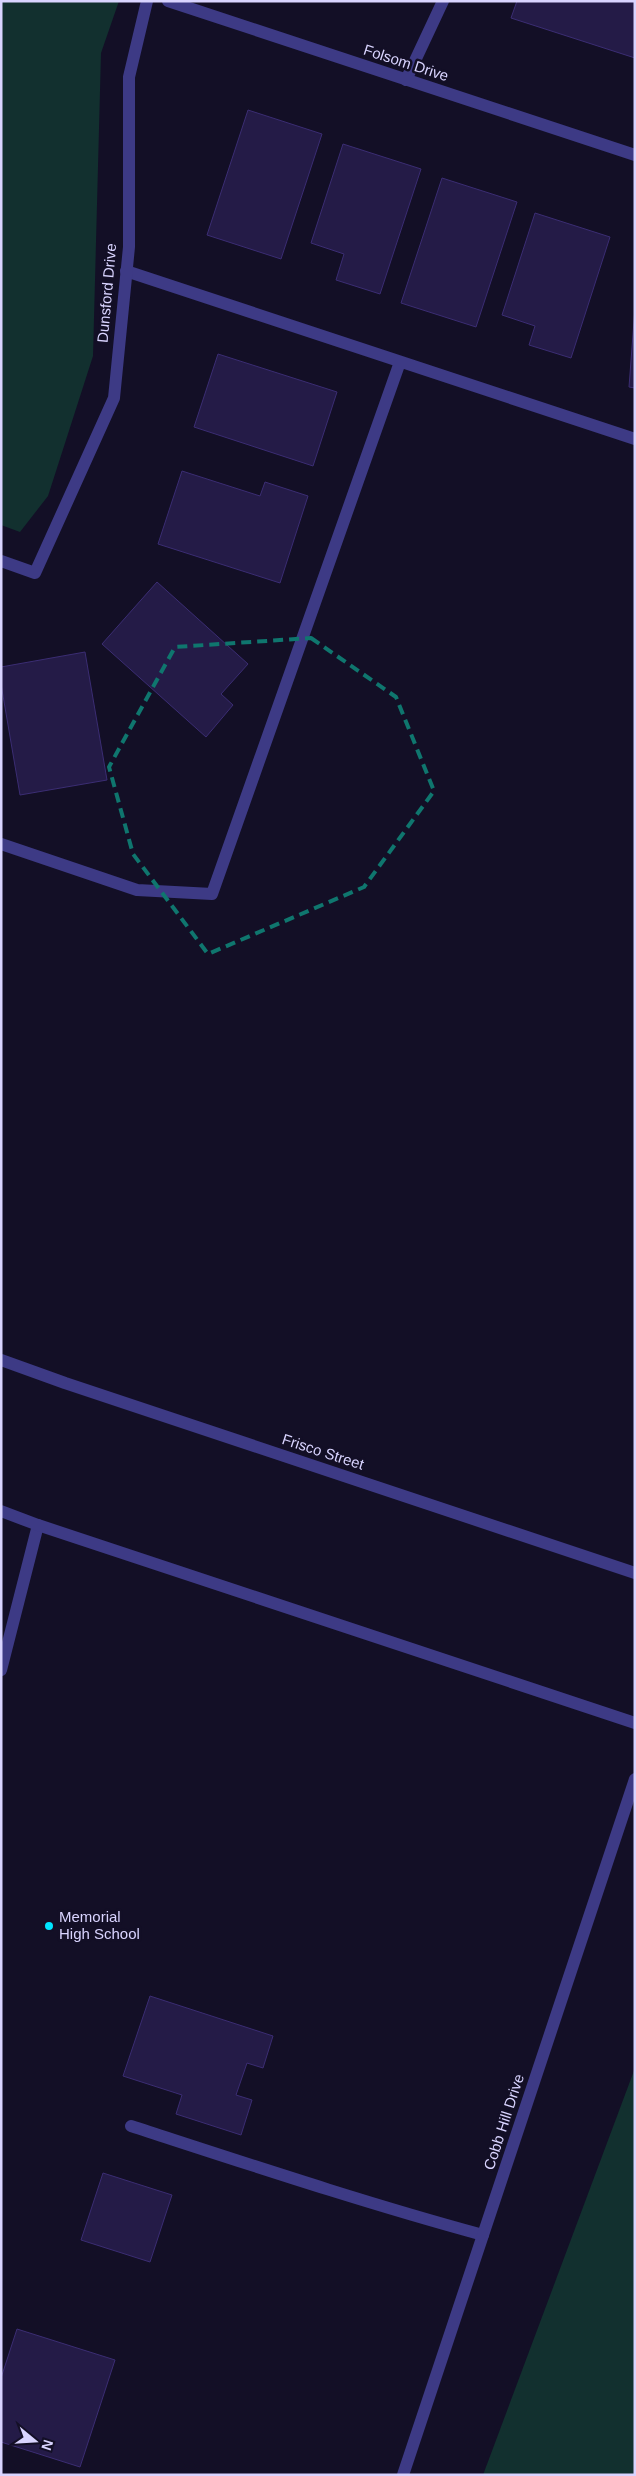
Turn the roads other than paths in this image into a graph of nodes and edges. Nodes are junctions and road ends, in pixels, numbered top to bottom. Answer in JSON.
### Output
{"nodes":[{"id":1,"x":147,"y":1,"type":"edge"},
{"id":2,"x":168,"y":1,"type":"edge"},
{"id":3,"x":443,"y":1,"type":"edge"},
{"id":4,"x":406,"y":80,"type":"junction"},
{"id":5,"x":635,"y":155,"type":"edge"},
{"id":6,"x":126,"y":272,"type":"junction"},
{"id":7,"x":400,"y":362,"type":"junction"},
{"id":8,"x":635,"y":439,"type":"edge"},
{"id":9,"x":1,"y":561,"type":"edge"},
{"id":10,"x":1,"y":844,"type":"edge"},
{"id":11,"x":1,"y":1360,"type":"edge"},
{"id":12,"x":1,"y":1510,"type":"edge"},
{"id":13,"x":38,"y":1525,"type":"junction"},
{"id":14,"x":635,"y":1573,"type":"edge"},
{"id":15,"x":1,"y":1670,"type":"edge"},
{"id":16,"x":635,"y":1723,"type":"edge"},
{"id":17,"x":635,"y":1779,"type":"edge"},
{"id":18,"x":131,"y":2126,"type":"dead end"},
{"id":19,"x":484,"y":2235,"type":"junction"},
{"id":20,"x":404,"y":2475,"type":"edge"}],
"edges":[{"from":1,"to":6,"type":"street","name":"Dunsford Drive"},
{"from":2,"to":4,"type":"street","name":"Folsom Drive"},
{"from":3,"to":4,"type":"street"},
{"from":4,"to":5,"type":"street","name":"Folsom Drive"},
{"from":6,"to":7,"type":"street"},
{"from":6,"to":9,"type":"street","name":"Dunsford Drive"},
{"from":7,"to":8,"type":"street"},
{"from":7,"to":10,"type":"street"},
{"from":11,"to":14,"type":"street","name":"Frisco Street"},
{"from":12,"to":13,"type":"street"},
{"from":13,"to":15,"type":"street"},
{"from":13,"to":16,"type":"street"},
{"from":17,"to":19,"type":"street","name":"Cobb Hill Drive"},
{"from":18,"to":19,"type":"street"},
{"from":19,"to":20,"type":"street","name":"Cobb Hill Drive"}]}
